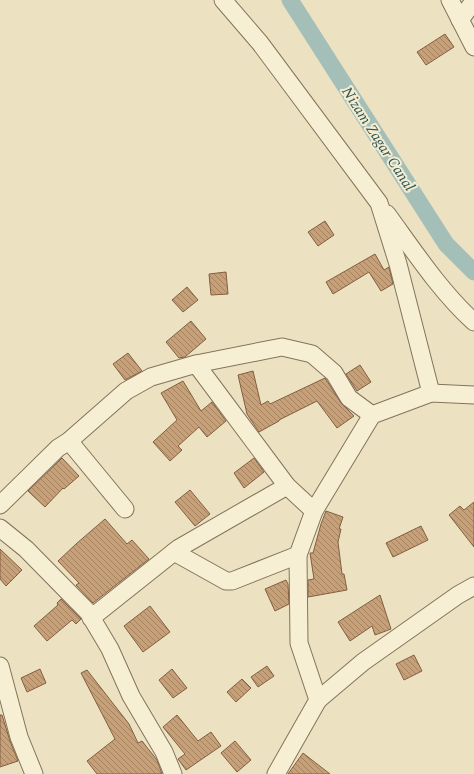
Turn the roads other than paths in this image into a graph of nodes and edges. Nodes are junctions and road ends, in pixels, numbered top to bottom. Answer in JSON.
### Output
{"nodes":[{"id":1,"x":223,"y":0,"type":"edge"},
{"id":2,"x":450,"y":0,"type":"edge"},
{"id":3,"x":474,"y":1,"type":"edge"},
{"id":4,"x":460,"y":20,"type":"junction"},
{"id":5,"x":474,"y":47,"type":"edge"},
{"id":6,"x":379,"y":203,"type":"junction"},
{"id":7,"x":474,"y":322,"type":"edge"},
{"id":8,"x":196,"y":364,"type":"junction"},
{"id":9,"x":431,"y":393,"type":"junction"},
{"id":10,"x":474,"y":395,"type":"edge"},
{"id":11,"x":372,"y":415,"type":"junction"},
{"id":12,"x":69,"y":441,"type":"junction"},
{"id":13,"x":287,"y":486,"type":"junction"},
{"id":14,"x":0,"y":505,"type":"edge"},
{"id":15,"x":126,"y":509,"type":"dead end"},
{"id":16,"x":314,"y":511,"type":"junction"},
{"id":17,"x":0,"y":528,"type":"edge"},
{"id":18,"x":174,"y":552,"type":"junction"},
{"id":19,"x":298,"y":555,"type":"junction"},
{"id":20,"x":474,"y":586,"type":"edge"},
{"id":21,"x":91,"y":618,"type":"junction"},
{"id":22,"x":0,"y":666,"type":"edge"},
{"id":23,"x":318,"y":700,"type":"junction"},
{"id":24,"x":34,"y":774,"type":"edge"},
{"id":25,"x":173,"y":774,"type":"edge"},
{"id":26,"x":276,"y":774,"type":"edge"}],
"edges":[{"from":1,"to":6,"type":"street"},
{"from":2,"to":4,"type":"street"},
{"from":3,"to":4,"type":"street"},
{"from":4,"to":5,"type":"street"},
{"from":6,"to":7,"type":"street"},
{"from":6,"to":9,"type":"street"},
{"from":8,"to":11,"type":"street"},
{"from":8,"to":12,"type":"street"},
{"from":8,"to":13,"type":"street"},
{"from":9,"to":10,"type":"street"},
{"from":9,"to":11,"type":"street"},
{"from":11,"to":16,"type":"street"},
{"from":12,"to":14,"type":"street"},
{"from":12,"to":15,"type":"street"},
{"from":13,"to":16,"type":"street"},
{"from":13,"to":18,"type":"street"},
{"from":16,"to":19,"type":"street"},
{"from":17,"to":21,"type":"street"},
{"from":18,"to":19,"type":"street"},
{"from":18,"to":21,"type":"street"},
{"from":19,"to":23,"type":"street"},
{"from":20,"to":23,"type":"street"},
{"from":21,"to":25,"type":"street"},
{"from":22,"to":24,"type":"street"},
{"from":23,"to":26,"type":"street"}]}
